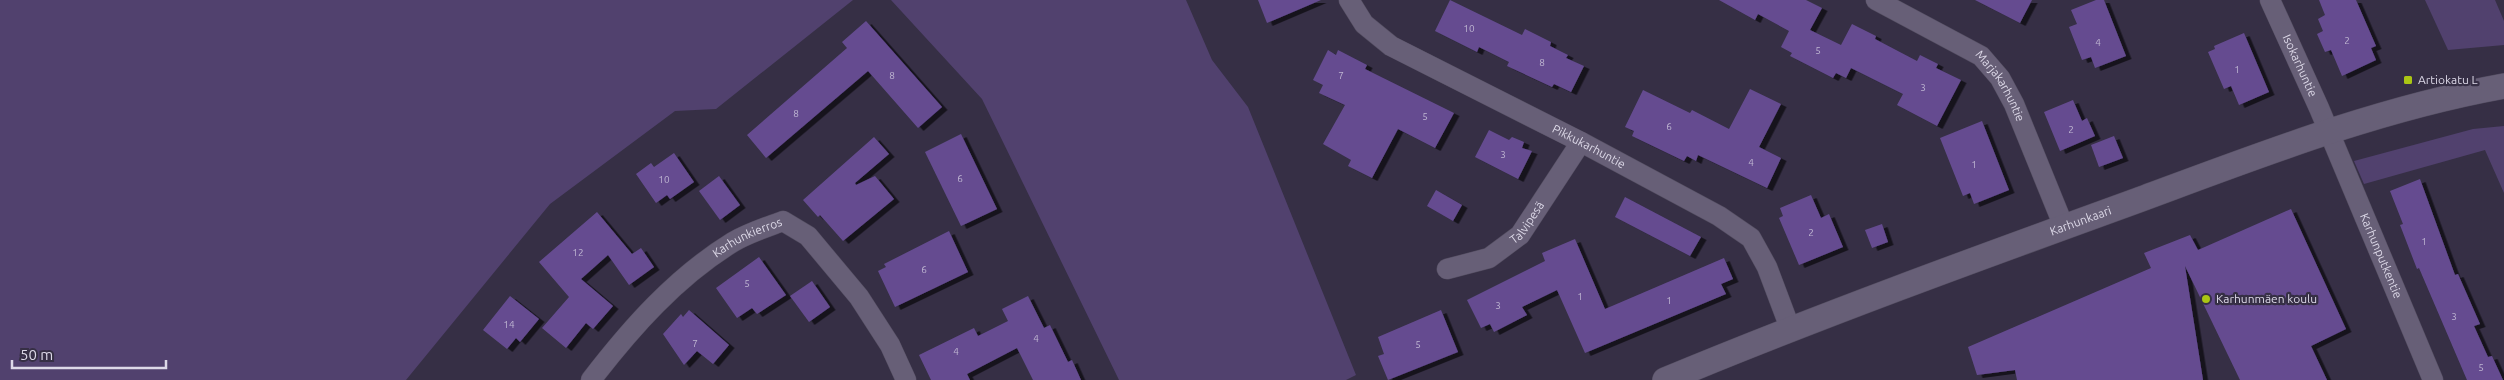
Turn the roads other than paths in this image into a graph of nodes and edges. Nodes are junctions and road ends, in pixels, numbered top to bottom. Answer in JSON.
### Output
{"nodes":[{"id":1,"x":1349,"y":0,"type":"edge"},
{"id":2,"x":1876,"y":0,"type":"edge"},
{"id":3,"x":2270,"y":0,"type":"edge"},
{"id":4,"x":2504,"y":86,"type":"edge"},
{"id":5,"x":2329,"y":132,"type":"junction"},
{"id":6,"x":1582,"y":142,"type":"junction"},
{"id":7,"x":2064,"y":227,"type":"junction"},
{"id":8,"x":1447,"y":269,"type":"dead end"},
{"id":9,"x":1790,"y":328,"type":"junction"},
{"id":10,"x":590,"y":380,"type":"edge"},
{"id":11,"x":906,"y":380,"type":"edge"},
{"id":12,"x":1665,"y":380,"type":"edge"},
{"id":13,"x":2433,"y":380,"type":"edge"}],
"edges":[{"from":1,"to":6,"type":"street","name":"Pikkukarhuntie"},
{"from":2,"to":7,"type":"street","name":"Marjakarhuntie"},
{"from":3,"to":5,"type":"street","name":"Isokarhuntie"},
{"from":4,"to":5,"type":"street","name":"Karhunkaari"},
{"from":5,"to":7,"type":"street","name":"Karhunkaari"},
{"from":5,"to":13,"type":"street","name":"Karhunputkentie"},
{"from":6,"to":8,"type":"street","name":"Talvipesä"},
{"from":6,"to":9,"type":"street","name":"Pikkukarhuntie"},
{"from":7,"to":9,"type":"street","name":"Karhunkaari"},
{"from":9,"to":12,"type":"street","name":"Karhunkaari"},
{"from":10,"to":11,"type":"street","name":"Karhunkierros"}]}
